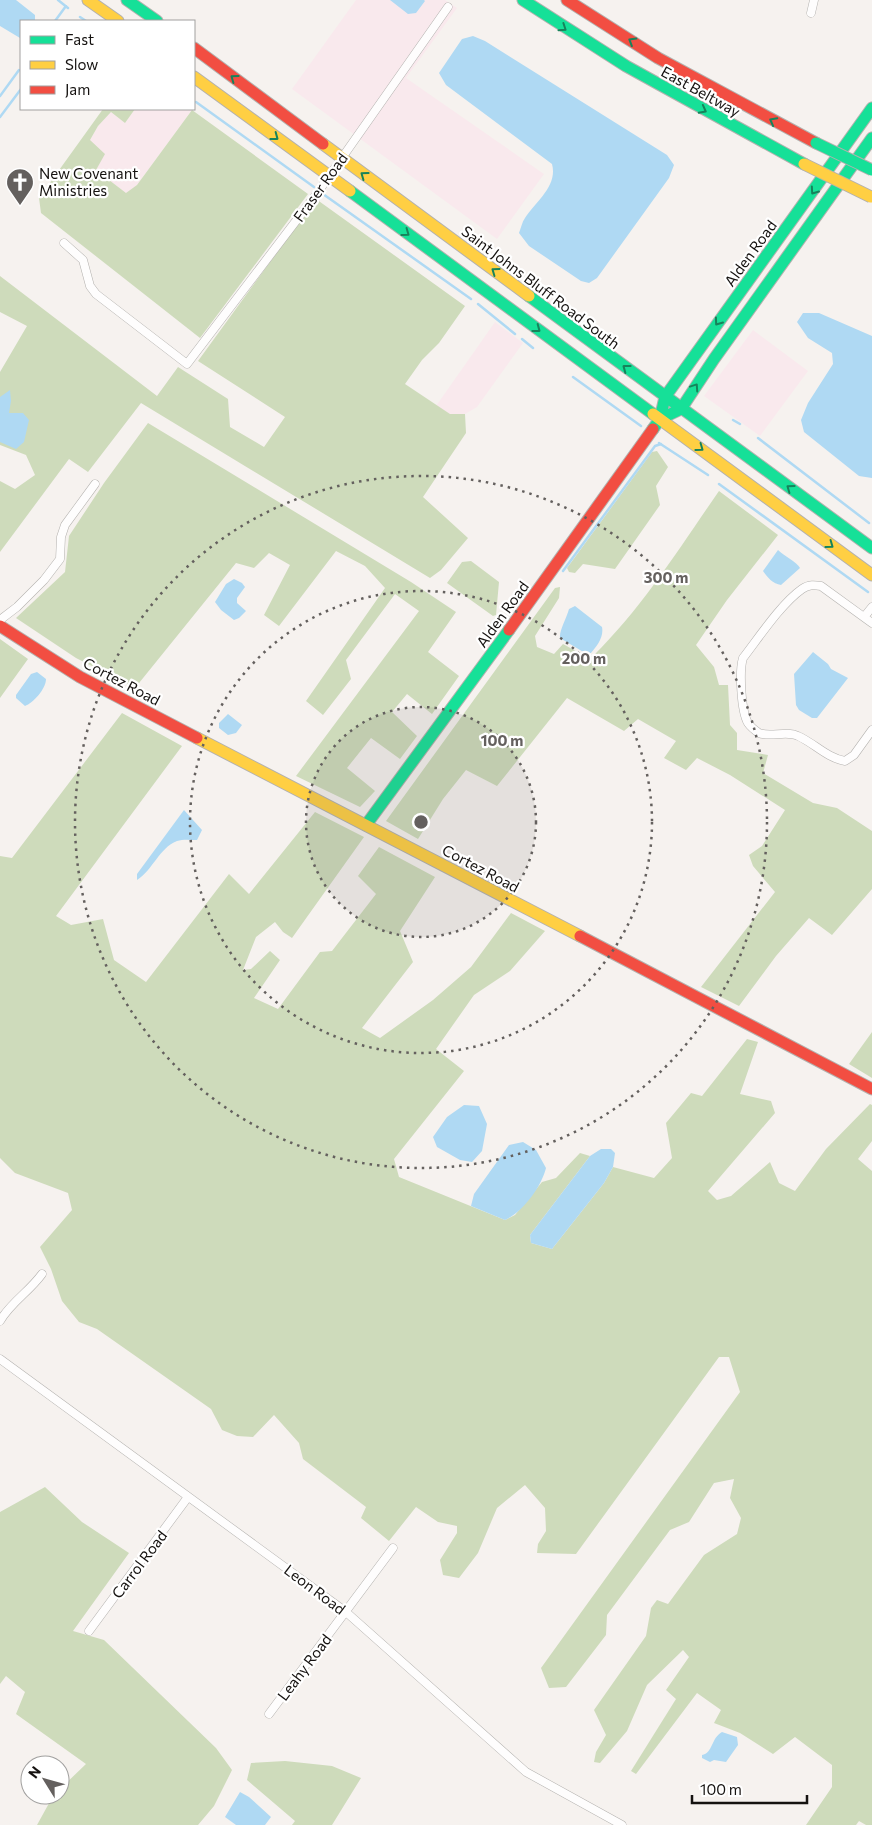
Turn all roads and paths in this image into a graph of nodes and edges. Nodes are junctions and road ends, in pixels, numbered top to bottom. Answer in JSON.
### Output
{"nodes":[{"id":1,"x":88,"y":0,"type":"edge"},
{"id":2,"x":127,"y":0,"type":"edge"},
{"id":3,"x":522,"y":0,"type":"edge"},
{"id":4,"x":567,"y":0,"type":"edge"},
{"id":5,"x":814,"y":0,"type":"edge"},
{"id":6,"x":448,"y":7,"type":"dead end"},
{"id":7,"x":812,"y":13,"type":"dead end"},
{"id":8,"x":117,"y":20,"type":"edge"},
{"id":9,"x":156,"y":20,"type":"edge"},
{"id":10,"x":195,"y":49,"type":"edge"},
{"id":11,"x":195,"y":78,"type":"edge"},
{"id":12,"x":872,"y":108,"type":"edge"},
{"id":13,"x":872,"y":138,"type":"edge"},
{"id":14,"x":341,"y":158,"type":"junction"},
{"id":15,"x":872,"y":170,"type":"edge"},
{"id":16,"x":328,"y":176,"type":"junction"},
{"id":17,"x":871,"y":197,"type":"edge"},
{"id":18,"x":64,"y":242,"type":"dead end"},
{"id":19,"x":777,"y":242,"type":"junction"},
{"id":20,"x":791,"y":252,"type":"junction"},
{"id":21,"x":665,"y":397,"type":"junction"},
{"id":22,"x":681,"y":408,"type":"junction"},
{"id":23,"x":660,"y":419,"type":"junction"},
{"id":24,"x":95,"y":484,"type":"dead end"},
{"id":25,"x":872,"y":548,"type":"edge"},
{"id":26,"x":872,"y":575,"type":"edge"},
{"id":27,"x":872,"y":607,"type":"edge"},
{"id":28,"x":864,"y":618,"type":"junction"},
{"id":29,"x":0,"y":620,"type":"edge"},
{"id":30,"x":872,"y":623,"type":"edge"},
{"id":31,"x":0,"y":626,"type":"edge"},
{"id":32,"x":872,"y":730,"type":"edge"},
{"id":33,"x":366,"y":826,"type":"junction"},
{"id":34,"x":872,"y":1089,"type":"edge"},
{"id":35,"x":42,"y":1274,"type":"dead end"},
{"id":36,"x":0,"y":1321,"type":"edge"},
{"id":37,"x":0,"y":1359,"type":"edge"},
{"id":38,"x":188,"y":1497,"type":"junction"},
{"id":39,"x":393,"y":1548,"type":"dead end"},
{"id":40,"x":346,"y":1612,"type":"junction"},
{"id":41,"x":89,"y":1631,"type":"dead end"},
{"id":42,"x":269,"y":1714,"type":"dead end"},
{"id":43,"x":622,"y":1825,"type":"edge"}],
"edges":[{"from":1,"to":8,"type":"main road"},
{"from":2,"to":9,"type":"main road"},
{"from":3,"to":17,"type":"main road","name":"East Beltway","one_way":true,"bridge":true},
{"from":15,"to":4,"type":"main road","name":"East Beltway","one_way":true,"bridge":true},
{"from":5,"to":7,"type":"street"},
{"from":6,"to":14,"type":"street","name":"Fraser Road"},
{"from":14,"to":10,"type":"main road","name":"Saint Johns Bluff Road South","one_way":true},
{"from":11,"to":16,"type":"main road","one_way":true},
{"from":12,"to":19,"type":"main road","name":"Alden Road","one_way":true},
{"from":13,"to":20,"type":"main road","name":"Alden Road"},
{"from":14,"to":16,"type":"street","name":"Fraser Road"},
{"from":21,"to":14,"type":"main road","name":"Saint Johns Bluff Road South","one_way":true},
{"from":16,"to":18,"type":"street","name":"Fraser Road"},
{"from":16,"to":23,"type":"main road","one_way":true},
{"from":19,"to":20,"type":"main road"},
{"from":19,"to":21,"type":"main road","name":"Alden Road","one_way":true},
{"from":22,"to":20,"type":"main road","name":"Alden Road","one_way":true},
{"from":21,"to":22,"type":"main road","name":"Saint Johns Bluff Road South"},
{"from":21,"to":23,"type":"main road","name":"Alden Road"},
{"from":22,"to":23,"type":"main road","name":"Alden Road"},
{"from":25,"to":22,"type":"main road","name":"Saint Johns Bluff Road South","one_way":true},
{"from":23,"to":26,"type":"main road","one_way":true},
{"from":23,"to":33,"type":"main road","name":"Alden Road"},
{"from":24,"to":29,"type":"street"},
{"from":27,"to":28,"type":"street"},
{"from":28,"to":30,"type":"street"},
{"from":28,"to":32,"type":"street"},
{"from":31,"to":33,"type":"main road","name":"Cortez Road"},
{"from":33,"to":34,"type":"main road","name":"Cortez Road"},
{"from":35,"to":36,"type":"street"},
{"from":37,"to":38,"type":"street","name":"Leon Road"},
{"from":38,"to":40,"type":"street","name":"Leon Road"},
{"from":38,"to":41,"type":"street","name":"Carrol Road"},
{"from":39,"to":40,"type":"street","name":"Leahy Road"},
{"from":40,"to":42,"type":"street","name":"Leahy Road"},
{"from":40,"to":43,"type":"street","name":"Leon Road"}]}
